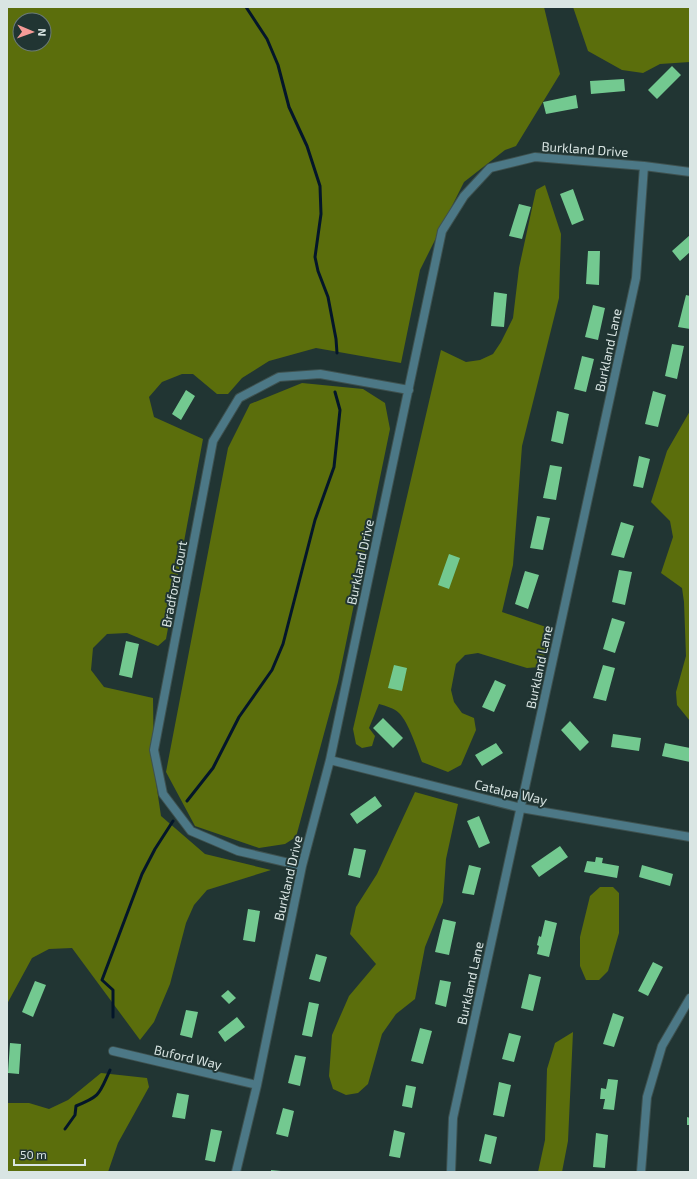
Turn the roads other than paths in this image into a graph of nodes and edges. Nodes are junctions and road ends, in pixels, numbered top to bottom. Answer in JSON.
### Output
{"nodes":[{"id":1,"x":644,"y":166,"type":"junction"},
{"id":2,"x":690,"y":172,"type":"edge"},
{"id":3,"x":409,"y":390,"type":"junction"},
{"id":4,"x":330,"y":760,"type":"junction"},
{"id":5,"x":521,"y":808,"type":"junction"},
{"id":6,"x":690,"y":837,"type":"edge"},
{"id":7,"x":302,"y":866,"type":"junction"},
{"id":8,"x":690,"y":998,"type":"edge"},
{"id":9,"x":113,"y":1052,"type":"dead end"},
{"id":10,"x":257,"y":1085,"type":"junction"},
{"id":11,"x":236,"y":1172,"type":"edge"},
{"id":12,"x":451,"y":1172,"type":"edge"},
{"id":13,"x":641,"y":1172,"type":"edge"}],
"edges":[{"from":1,"to":2,"type":"street","name":"Burkland Drive"},
{"from":1,"to":3,"type":"street","name":"Burkland Drive"},
{"from":1,"to":5,"type":"street","name":"Burkland Lane"},
{"from":3,"to":4,"type":"street","name":"Burkland Drive"},
{"from":3,"to":7,"type":"street","name":"Bradford Court"},
{"from":4,"to":5,"type":"street","name":"Catalpa Way"},
{"from":4,"to":7,"type":"street","name":"Burkland Drive"},
{"from":5,"to":6,"type":"street","name":"Catalpa Way"},
{"from":5,"to":12,"type":"street","name":"Burkland Lane"},
{"from":7,"to":10,"type":"street","name":"Burkland Drive"},
{"from":8,"to":13,"type":"street"},
{"from":9,"to":10,"type":"street","name":"Buford Way"},
{"from":10,"to":11,"type":"street","name":"Burkland Drive"}]}
